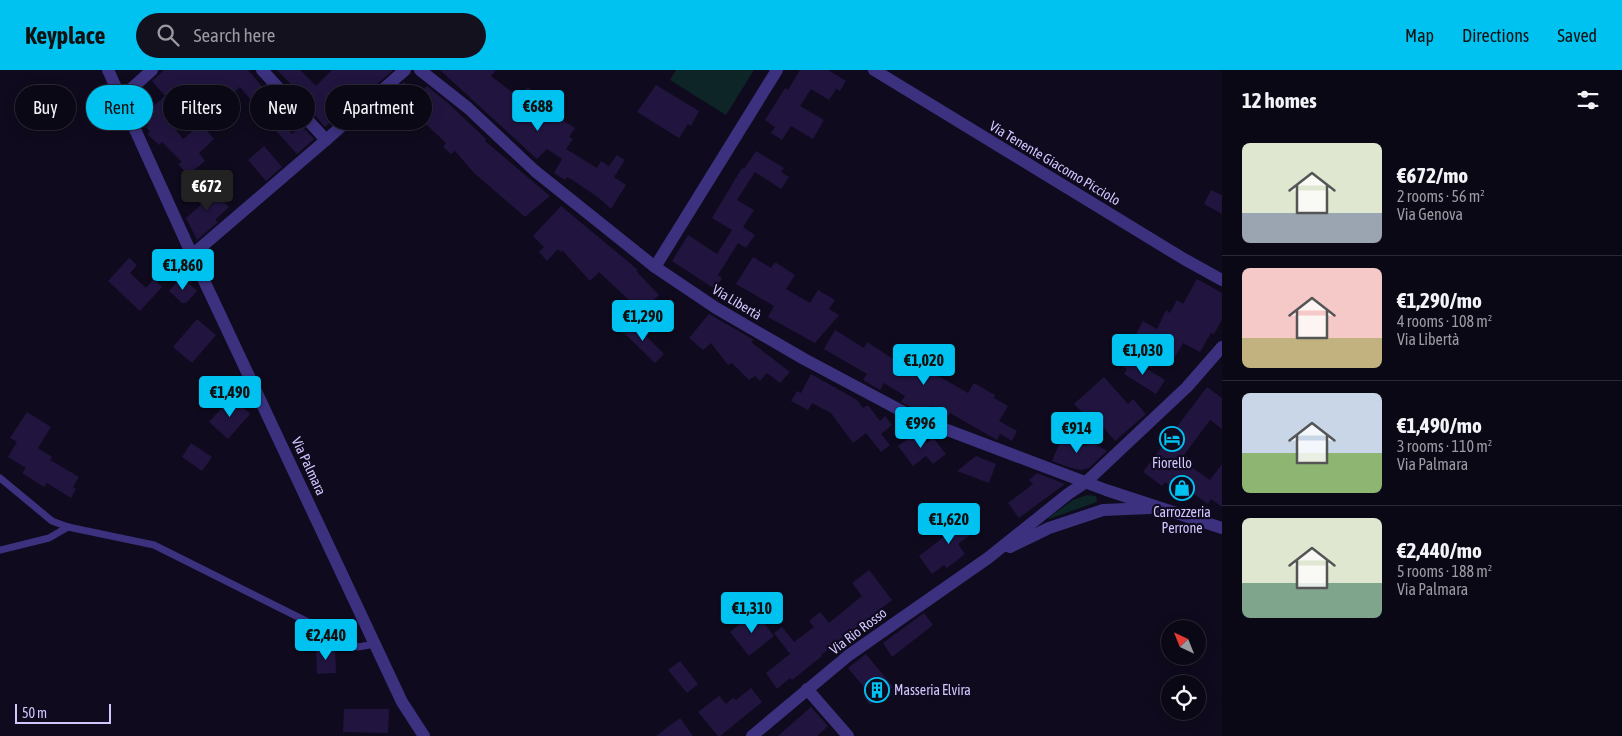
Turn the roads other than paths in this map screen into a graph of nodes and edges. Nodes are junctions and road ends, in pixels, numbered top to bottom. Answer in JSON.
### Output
{"nodes":[{"id":1,"x":108,"y":70,"type":"edge"},
{"id":2,"x":152,"y":70,"type":"edge"},
{"id":3,"x":262,"y":70,"type":"edge"},
{"id":4,"x":405,"y":70,"type":"edge"},
{"id":5,"x":420,"y":70,"type":"edge"},
{"id":6,"x":777,"y":70,"type":"edge"},
{"id":7,"x":874,"y":70,"type":"edge"},
{"id":8,"x":115,"y":85,"type":"edge"},
{"id":9,"x":135,"y":85,"type":"edge"},
{"id":10,"x":135,"y":130,"type":"edge"},
{"id":11,"x":326,"y":140,"type":"junction"},
{"id":12,"x":192,"y":255,"type":"junction"},
{"id":13,"x":655,"y":268,"type":"junction"},
{"id":14,"x":1222,"y":280,"type":"edge"},
{"id":15,"x":1222,"y":347,"type":"edge"},
{"id":16,"x":0,"y":478,"type":"edge"},
{"id":17,"x":1086,"y":482,"type":"junction"},
{"id":18,"x":1106,"y":490,"type":"junction"},
{"id":19,"x":1156,"y":507,"type":"junction"},
{"id":20,"x":1103,"y":510,"type":"junction"},
{"id":21,"x":68,"y":527,"type":"junction"},
{"id":22,"x":1222,"y":528,"type":"edge"},
{"id":23,"x":0,"y":550,"type":"edge"},
{"id":24,"x":988,"y":558,"type":"junction"},
{"id":25,"x":375,"y":644,"type":"junction"},
{"id":26,"x":807,"y":689,"type":"junction"},
{"id":27,"x":413,"y":731,"type":"edge"},
{"id":28,"x":424,"y":736,"type":"edge"},
{"id":29,"x":752,"y":736,"type":"edge"},
{"id":30,"x":848,"y":736,"type":"edge"}],
"edges":[{"from":1,"to":8,"type":"street","name":"Via Palmara"},
{"from":2,"to":9,"type":"street"},
{"from":3,"to":11,"type":"street"},
{"from":4,"to":11,"type":"street"},
{"from":5,"to":13,"type":"street","name":"Via Libertà"},
{"from":6,"to":13,"type":"street"},
{"from":7,"to":14,"type":"street","name":"Via Tenente Giacomo Picciolo"},
{"from":10,"to":12,"type":"street","name":"Via Palmara"},
{"from":11,"to":12,"type":"street"},
{"from":12,"to":25,"type":"street","name":"Via Palmara"},
{"from":13,"to":17,"type":"street","name":"Via Libertà"},
{"from":15,"to":17,"type":"street"},
{"from":16,"to":21,"type":"lane"},
{"from":17,"to":18,"type":"street","name":"Via Libertà"},
{"from":17,"to":24,"type":"street"},
{"from":18,"to":19,"type":"street","name":"Via Libertà"},
{"from":18,"to":20,"type":"street"},
{"from":19,"to":20,"type":"street"},
{"from":19,"to":22,"type":"street","name":"Via Libertà"},
{"from":20,"to":24,"type":"street"},
{"from":21,"to":23,"type":"lane"},
{"from":21,"to":25,"type":"lane"},
{"from":24,"to":26,"type":"street","name":"Via Rio Rosso"},
{"from":25,"to":27,"type":"street","name":"Via Palmara"},
{"from":26,"to":29,"type":"street","name":"Via Rio Rosso"},
{"from":26,"to":30,"type":"street"},
{"from":27,"to":28,"type":"street","name":"Via Palmara"}]}
